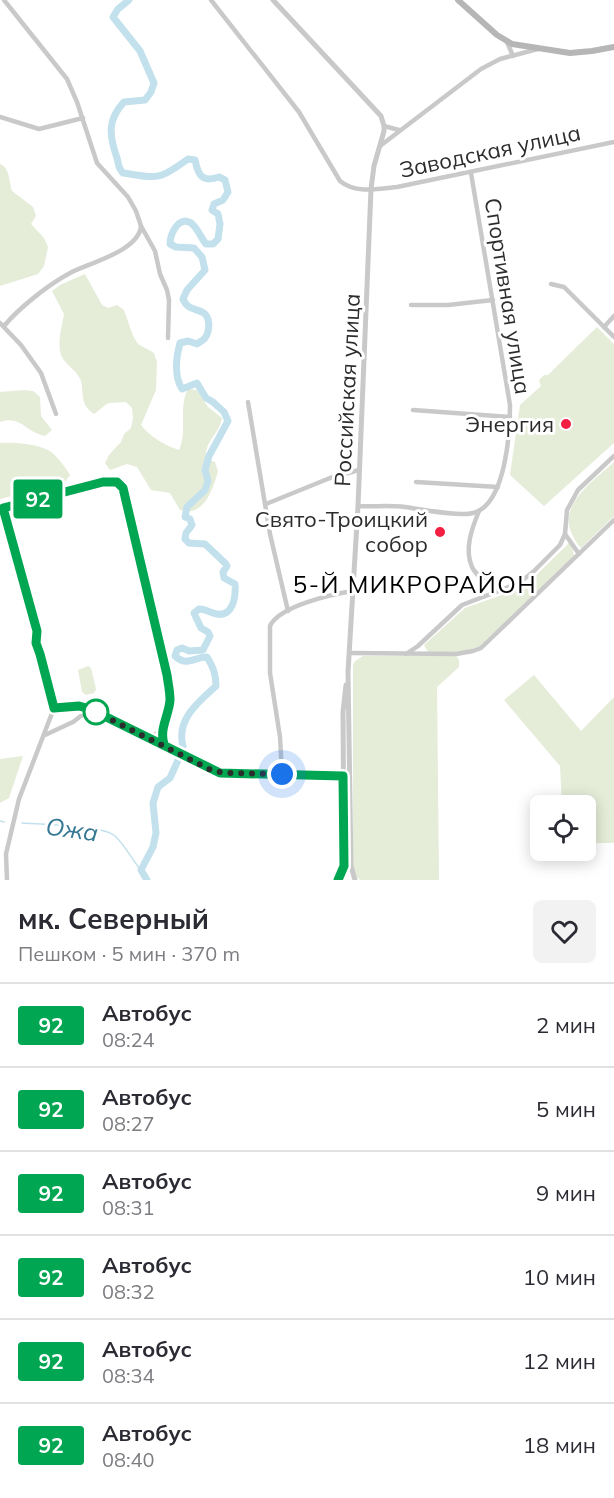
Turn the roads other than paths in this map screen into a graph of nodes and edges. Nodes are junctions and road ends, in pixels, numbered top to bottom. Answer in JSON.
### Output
{"nodes":[{"id":1,"x":4,"y":0,"type":"edge"},
{"id":2,"x":211,"y":0,"type":"edge"},
{"id":3,"x":273,"y":0,"type":"edge"},
{"id":4,"x":458,"y":0,"type":"edge"},
{"id":5,"x":507,"y":42,"type":"junction"},
{"id":6,"x":538,"y":49,"type":"junction"},
{"id":7,"x":614,"y":49,"type":"edge"},
{"id":8,"x":513,"y":56,"type":"junction"},
{"id":9,"x":0,"y":117,"type":"edge"},
{"id":10,"x":82,"y":118,"type":"junction"},
{"id":11,"x":384,"y":126,"type":"junction"},
{"id":12,"x":399,"y":130,"type":"junction"},
{"id":13,"x":614,"y":142,"type":"edge"},
{"id":14,"x":380,"y":146,"type":"junction"},
{"id":15,"x":471,"y":173,"type":"junction"},
{"id":16,"x":371,"y":189,"type":"junction"},
{"id":17,"x":141,"y":226,"type":"junction"},
{"id":18,"x":551,"y":284,"type":"dead end"},
{"id":19,"x":494,"y":300,"type":"junction"},
{"id":20,"x":411,"y":305,"type":"dead end"},
{"id":21,"x":614,"y":316,"type":"edge"},
{"id":22,"x":2,"y":324,"type":"edge"},
{"id":23,"x":604,"y":327,"type":"junction"},
{"id":24,"x":614,"y":337,"type":"edge"},
{"id":25,"x":168,"y":338,"type":"dead end"},
{"id":26,"x":248,"y":402,"type":"dead end"},
{"id":27,"x":413,"y":410,"type":"dead end"},
{"id":28,"x":56,"y":414,"type":"dead end"},
{"id":29,"x":510,"y":417,"type":"junction"},
{"id":30,"x":614,"y":456,"type":"edge"},
{"id":31,"x":359,"y":470,"type":"junction"},
{"id":32,"x":416,"y":482,"type":"dead end"},
{"id":33,"x":498,"y":487,"type":"junction"},
{"id":34,"x":266,"y":504,"type":"junction"},
{"id":35,"x":358,"y":506,"type":"junction"},
{"id":36,"x":479,"y":511,"type":"junction"},
{"id":37,"x":614,"y":520,"type":"edge"},
{"id":38,"x":565,"y":534,"type":"junction"},
{"id":39,"x":579,"y":554,"type":"junction"},
{"id":40,"x":353,"y":591,"type":"junction"},
{"id":41,"x":495,"y":591,"type":"junction"},
{"id":42,"x":288,"y":611,"type":"junction"},
{"id":43,"x":422,"y":642,"type":"junction"},
{"id":44,"x":350,"y":653,"type":"junction"},
{"id":45,"x":406,"y":654,"type":"junction"},
{"id":46,"x":427,"y":654,"type":"junction"},
{"id":47,"x":348,"y":672,"type":"junction"},
{"id":48,"x":54,"y":708,"type":"junction"},
{"id":49,"x":90,"y":709,"type":"junction"},
{"id":50,"x":163,"y":729,"type":"junction"},
{"id":51,"x":45,"y":735,"type":"junction"},
{"id":52,"x":145,"y":737,"type":"junction"},
{"id":53,"x":167,"y":747,"type":"junction"},
{"id":54,"x":282,"y":774,"type":"junction"},
{"id":55,"x":343,"y":776,"type":"junction"},
{"id":56,"x":350,"y":776,"type":"junction"},
{"id":57,"x":7,"y":880,"type":"edge"},
{"id":58,"x":338,"y":880,"type":"edge"},
{"id":59,"x":355,"y":880,"type":"edge"}],
"edges":[{"from":1,"to":10,"type":"street"},
{"from":2,"to":16,"type":"street"},
{"from":3,"to":11,"type":"street"},
{"from":4,"to":5,"type":"main road"},
{"from":5,"to":6,"type":"main road"},
{"from":5,"to":8,"type":"street"},
{"from":6,"to":7,"type":"main road"},
{"from":6,"to":8,"type":"street"},
{"from":8,"to":12,"type":"street"},
{"from":9,"to":10,"type":"street"},
{"from":10,"to":17,"type":"street"},
{"from":11,"to":12,"type":"street"},
{"from":11,"to":14,"type":"street","name":"Российская улица"},
{"from":12,"to":14,"type":"street"},
{"from":13,"to":15,"type":"street","name":"Заводская улица"},
{"from":14,"to":16,"type":"street","name":"Российская улица"},
{"from":15,"to":16,"type":"street","name":"Заводская улица"},
{"from":15,"to":19,"type":"street","name":"Спортивная улица"},
{"from":16,"to":31,"type":"street","name":"Российская улица"},
{"from":17,"to":22,"type":"street"},
{"from":17,"to":25,"type":"street"},
{"from":18,"to":23,"type":"street"},
{"from":19,"to":20,"type":"street"},
{"from":19,"to":29,"type":"street","name":"Спортивная улица"},
{"from":21,"to":23,"type":"street"},
{"from":22,"to":28,"type":"street"},
{"from":23,"to":24,"type":"street"},
{"from":26,"to":34,"type":"street"},
{"from":27,"to":29,"type":"street"},
{"from":29,"to":33,"type":"street","name":"Спортивная улица"},
{"from":30,"to":38,"type":"street"},
{"from":31,"to":34,"type":"street"},
{"from":31,"to":35,"type":"street","name":"Российская улица"},
{"from":32,"to":33,"type":"street"},
{"from":33,"to":36,"type":"street","name":"Спортивная улица"},
{"from":34,"to":42,"type":"street"},
{"from":35,"to":36,"type":"street"},
{"from":35,"to":40,"type":"street","name":"Российская улица"},
{"from":36,"to":41,"type":"street"},
{"from":37,"to":39,"type":"street"},
{"from":38,"to":39,"type":"street"},
{"from":38,"to":41,"type":"street"},
{"from":39,"to":46,"type":"street"},
{"from":40,"to":42,"type":"street"},
{"from":40,"to":44,"type":"street","name":"Российская улица"},
{"from":41,"to":43,"type":"street"},
{"from":42,"to":54,"type":"street"},
{"from":43,"to":45,"type":"street"},
{"from":43,"to":46,"type":"street"},
{"from":44,"to":45,"type":"street"},
{"from":44,"to":47,"type":"street","name":"Российская улица"},
{"from":45,"to":46,"type":"street"},
{"from":47,"to":55,"type":"street"},
{"from":47,"to":56,"type":"street","name":"Российская улица"},
{"from":48,"to":49,"type":"street"},
{"from":48,"to":50,"type":"street"},
{"from":48,"to":51,"type":"street"},
{"from":49,"to":51,"type":"street"},
{"from":49,"to":52,"type":"street"},
{"from":50,"to":52,"type":"street"},
{"from":50,"to":53,"type":"street"},
{"from":51,"to":57,"type":"street"},
{"from":52,"to":53,"type":"street"},
{"from":53,"to":54,"type":"street"},
{"from":54,"to":55,"type":"street"},
{"from":55,"to":56,"type":"street"},
{"from":55,"to":58,"type":"street"},
{"from":56,"to":59,"type":"street","name":"Российская улица"}]}
